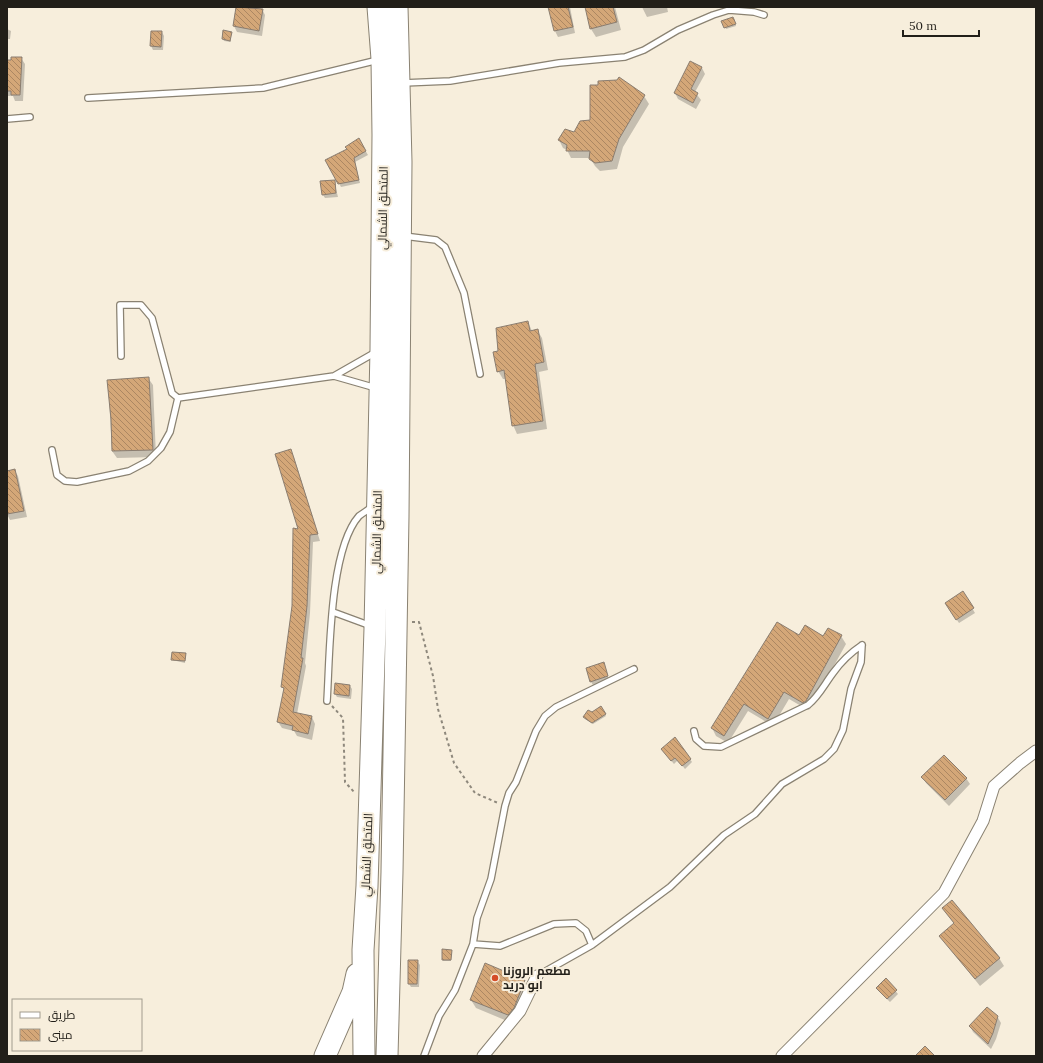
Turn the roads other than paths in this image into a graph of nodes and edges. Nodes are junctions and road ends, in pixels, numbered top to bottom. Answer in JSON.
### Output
{"nodes":[{"id":1,"x":378,"y":7,"type":"edge"},
{"id":2,"x":397,"y":7,"type":"edge"},
{"id":3,"x":764,"y":15,"type":"dead end"},
{"id":4,"x":382,"y":59,"type":"junction"},
{"id":5,"x":398,"y":84,"type":"junction"},
{"id":6,"x":88,"y":98,"type":"dead end"},
{"id":7,"x":30,"y":117,"type":"dead end"},
{"id":8,"x":7,"y":118,"type":"edge"},
{"id":9,"x":400,"y":235,"type":"junction"},
{"id":10,"x":381,"y":349,"type":"junction"},
{"id":11,"x":121,"y":356,"type":"dead end"},
{"id":12,"x":480,"y":374,"type":"dead end"},
{"id":13,"x":334,"y":376,"type":"junction"},
{"id":14,"x":379,"y":388,"type":"junction"},
{"id":15,"x":178,"y":398,"type":"junction"},
{"id":16,"x":52,"y":450,"type":"dead end"},
{"id":17,"x":378,"y":502,"type":"junction"},
{"id":18,"x":333,"y":612,"type":"junction"},
{"id":19,"x":375,"y":628,"type":"junction"},
{"id":20,"x":634,"y":669,"type":"dead end"},
{"id":21,"x":327,"y":701,"type":"road end"},
{"id":22,"x":694,"y":731,"type":"dead end"},
{"id":23,"x":1036,"y":751,"type":"edge"},
{"id":24,"x":473,"y":944,"type":"junction"},
{"id":25,"x":592,"y":945,"type":"junction"},
{"id":26,"x":363,"y":950,"type":"junction"},
{"id":27,"x":537,"y":976,"type":"joint"},
{"id":28,"x":389,"y":991,"type":"junction"},
{"id":29,"x":325,"y":1056,"type":"edge"},
{"id":30,"x":364,"y":1056,"type":"edge"},
{"id":31,"x":387,"y":1056,"type":"edge"},
{"id":32,"x":394,"y":1056,"type":"edge"},
{"id":33,"x":424,"y":1056,"type":"edge"},
{"id":34,"x":483,"y":1056,"type":"edge"},
{"id":35,"x":782,"y":1056,"type":"edge"}],
"edges":[{"from":1,"to":4,"type":"highway","name":"المتحلق الشمالي"},
{"from":2,"to":5,"type":"highway","name":"المتحلق الشمالي"},
{"from":3,"to":5,"type":"lane"},
{"from":4,"to":6,"type":"lane"},
{"from":4,"to":10,"type":"highway","name":"المتحلق الشمالي"},
{"from":5,"to":9,"type":"highway","name":"المتحلق الشمالي"},
{"from":7,"to":8,"type":"lane"},
{"from":9,"to":12,"type":"lane"},
{"from":9,"to":28,"type":"highway","name":"المتحلق الشمالي"},
{"from":10,"to":13,"type":"lane"},
{"from":10,"to":14,"type":"highway","name":"المتحلق الشمالي"},
{"from":11,"to":15,"type":"lane"},
{"from":13,"to":14,"type":"lane"},
{"from":13,"to":15,"type":"lane"},
{"from":14,"to":17,"type":"highway","name":"المتحلق الشمالي"},
{"from":15,"to":16,"type":"lane"},
{"from":17,"to":18,"type":"lane"},
{"from":17,"to":19,"type":"highway","name":"المتحلق الشمالي"},
{"from":18,"to":19,"type":"lane"},
{"from":18,"to":21,"type":"lane"},
{"from":19,"to":26,"type":"highway","name":"المتحلق الشمالي"},
{"from":20,"to":24,"type":"lane"},
{"from":22,"to":25,"type":"lane"},
{"from":23,"to":35,"type":"street"},
{"from":24,"to":25,"type":"lane"},
{"from":24,"to":33,"type":"lane"},
{"from":25,"to":27,"type":"lane"},
{"from":26,"to":29,"type":"highway"},
{"from":26,"to":30,"type":"highway","name":"المتحلق الشمالي"},
{"from":27,"to":34,"type":"street"},
{"from":28,"to":31,"type":"highway","name":"المتحلق الشمالي"},
{"from":28,"to":32,"type":"highway"}]}
